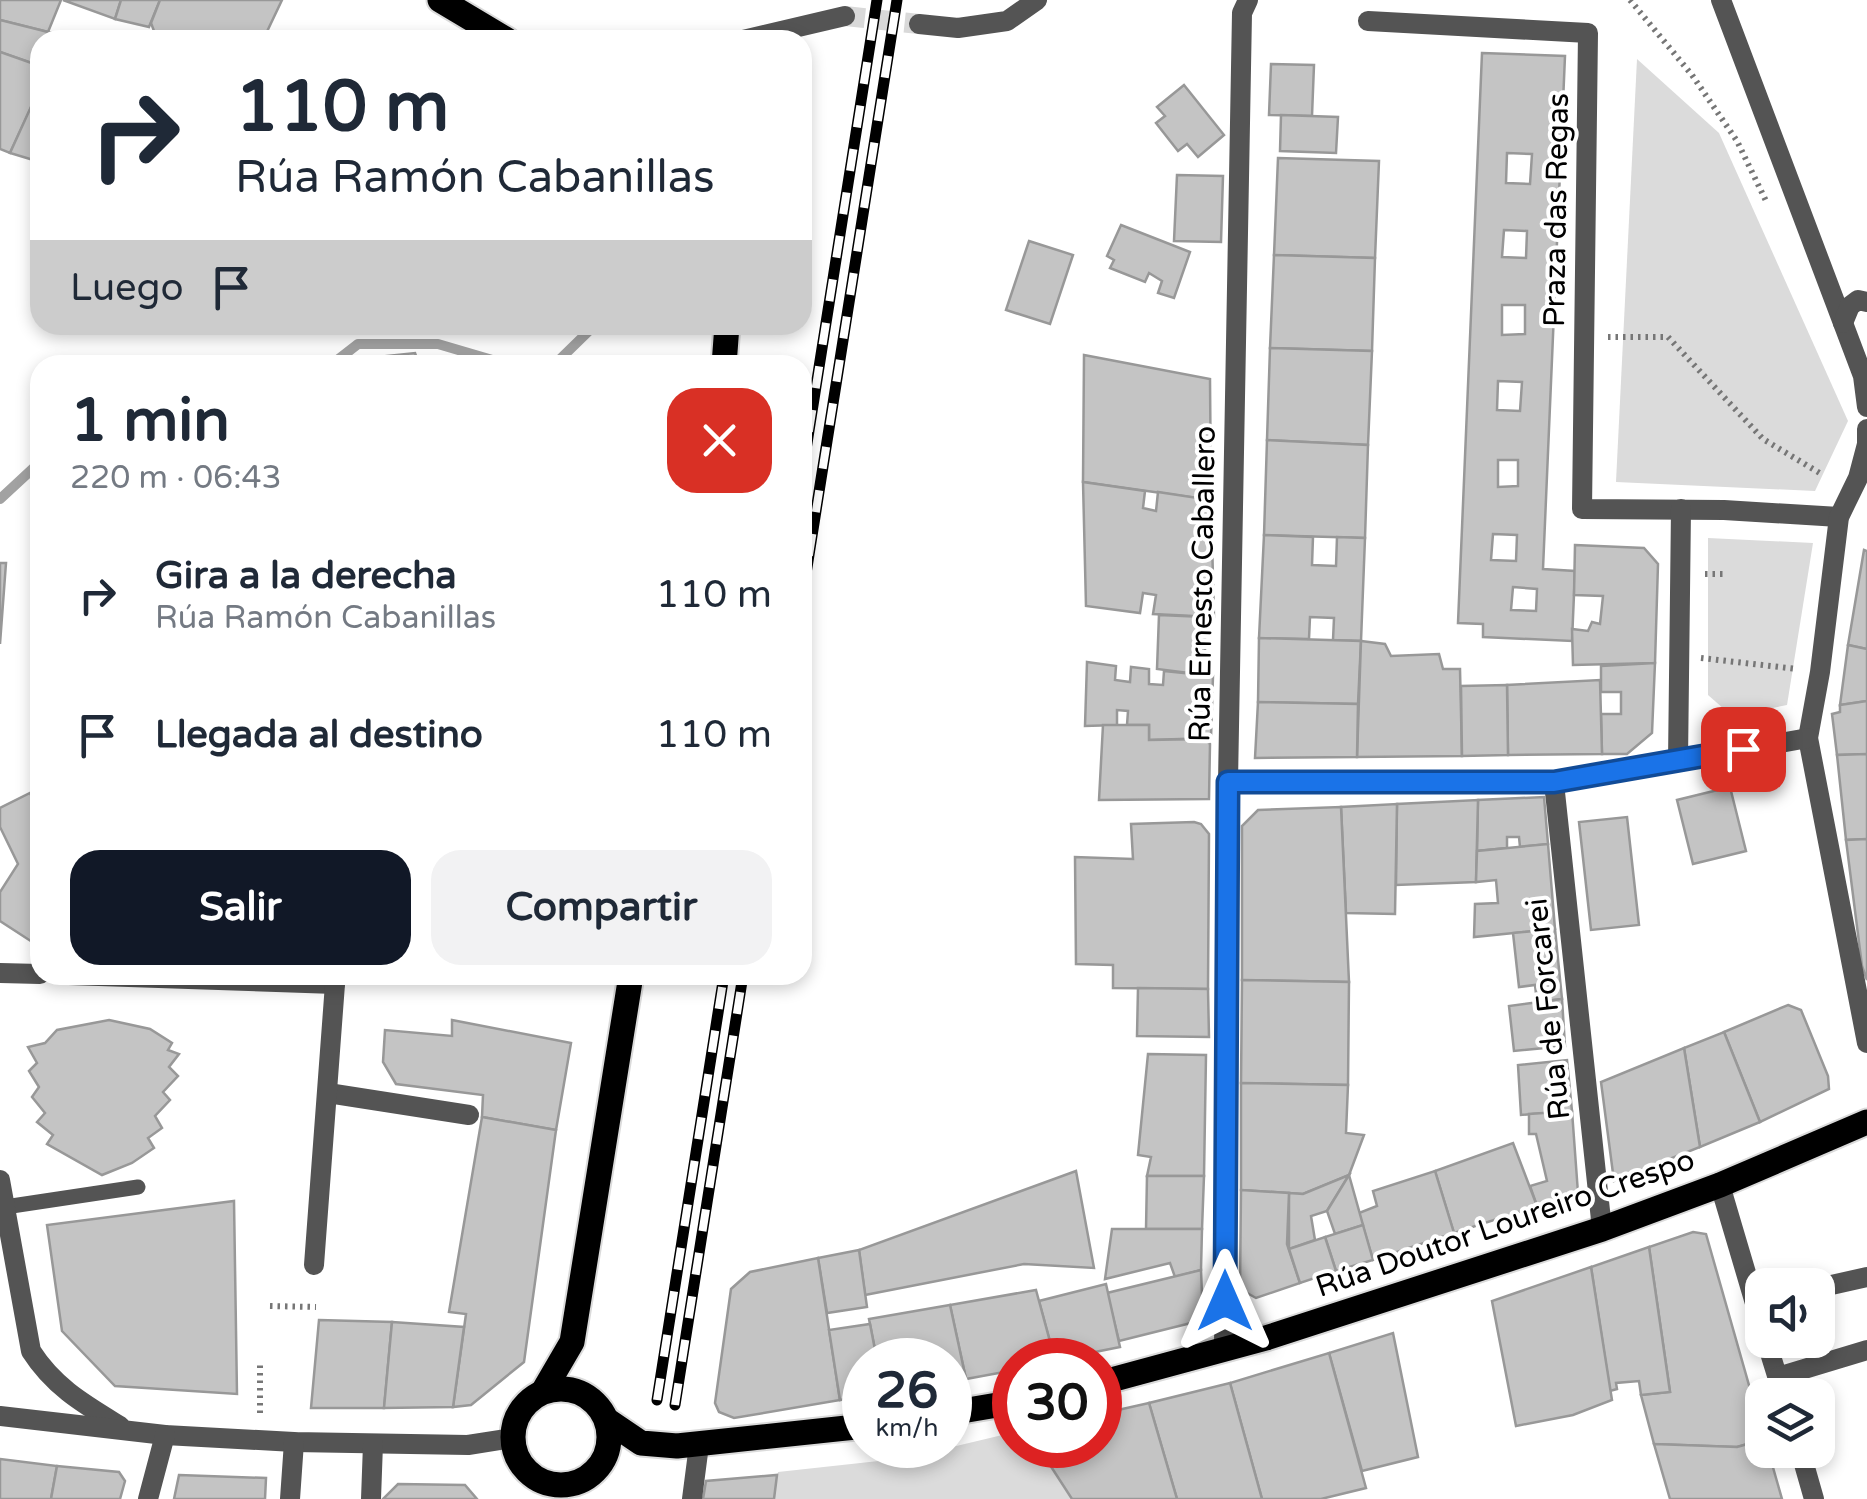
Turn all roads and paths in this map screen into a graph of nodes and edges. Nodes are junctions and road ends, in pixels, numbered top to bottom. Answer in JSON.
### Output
{"nodes":[{"id":1,"x":440,"y":0,"type":"edge"},
{"id":2,"x":1037,"y":0,"type":"edge"},
{"id":3,"x":1248,"y":0,"type":"edge"},
{"id":4,"x":1630,"y":0,"type":"edge"},
{"id":5,"x":1720,"y":0,"type":"edge"},
{"id":6,"x":845,"y":16,"type":"tunnel mouth"},
{"id":7,"x":1368,"y":20,"type":"dead end"},
{"id":8,"x":918,"y":24,"type":"tunnel mouth"},
{"id":9,"x":490,"y":30,"type":"edge"},
{"id":10,"x":786,"y":30,"type":"edge"},
{"id":11,"x":1768,"y":204,"type":"dead end"},
{"id":12,"x":1867,"y":302,"type":"edge"},
{"id":13,"x":1843,"y":323,"type":"junction"},
{"id":14,"x":1584,"y":336,"type":"junction"},
{"id":15,"x":1867,"y":408,"type":"edge"},
{"id":16,"x":1867,"y":429,"type":"edge"},
{"id":17,"x":1867,"y":444,"type":"edge"},
{"id":18,"x":1823,"y":475,"type":"dead end"},
{"id":19,"x":1682,"y":509,"type":"junction"},
{"id":20,"x":1839,"y":517,"type":"junction"},
{"id":21,"x":1680,"y":656,"type":"junction"},
{"id":22,"x":1820,"y":672,"type":"junction"},
{"id":23,"x":1808,"y":738,"type":"junction"},
{"id":24,"x":1678,"y":760,"type":"junction"},
{"id":25,"x":1228,"y":782,"type":"junction"},
{"id":26,"x":1554,"y":782,"type":"junction"},
{"id":27,"x":0,"y":973,"type":"edge"},
{"id":28,"x":30,"y":974,"type":"edge"},
{"id":29,"x":335,"y":985,"type":"edge"},
{"id":30,"x":629,"y":985,"type":"edge"},
{"id":31,"x":1867,"y":1043,"type":"edge"},
{"id":32,"x":328,"y":1093,"type":"junction"},
{"id":33,"x":469,"y":1114,"type":"dead end"},
{"id":34,"x":1867,"y":1122,"type":"edge"},
{"id":35,"x":1720,"y":1185,"type":"junction"},
{"id":36,"x":138,"y":1186,"type":"dead end"},
{"id":37,"x":2,"y":1192,"type":"edge"},
{"id":38,"x":1602,"y":1229,"type":"junction"},
{"id":39,"x":314,"y":1264,"type":"dead end"},
{"id":40,"x":1748,"y":1268,"type":"edge"},
{"id":41,"x":1867,"y":1277,"type":"edge"},
{"id":42,"x":1835,"y":1284,"type":"edge"},
{"id":43,"x":270,"y":1306,"type":"dead end"},
{"id":44,"x":316,"y":1307,"type":"dead end"},
{"id":45,"x":572,"y":1342,"type":"junction"},
{"id":46,"x":1224,"y":1350,"type":"junction"},
{"id":47,"x":1867,"y":1350,"type":"edge"},
{"id":48,"x":260,"y":1362,"type":"dead end"},
{"id":49,"x":1122,"y":1377,"type":"edge"},
{"id":50,"x":1799,"y":1378,"type":"edge"},
{"id":51,"x":544,"y":1390,"type":"junction"},
{"id":52,"x":590,"y":1398,"type":"junction"},
{"id":53,"x":260,"y":1413,"type":"dead end"},
{"id":54,"x":0,"y":1416,"type":"edge"},
{"id":55,"x":606,"y":1420,"type":"junction"},
{"id":56,"x":842,"y":1429,"type":"edge"},
{"id":57,"x":127,"y":1431,"type":"junction"},
{"id":58,"x":165,"y":1436,"type":"junction"},
{"id":59,"x":512,"y":1438,"type":"junction"},
{"id":60,"x":294,"y":1442,"type":"junction"},
{"id":61,"x":373,"y":1444,"type":"junction"},
{"id":62,"x":699,"y":1445,"type":"junction"},
{"id":63,"x":1805,"y":1468,"type":"edge"},
{"id":64,"x":552,"y":1492,"type":"edge"},
{"id":65,"x":148,"y":1499,"type":"edge"},
{"id":66,"x":290,"y":1499,"type":"edge"},
{"id":67,"x":370,"y":1499,"type":"edge"},
{"id":68,"x":692,"y":1499,"type":"edge"},
{"id":69,"x":1814,"y":1499,"type":"edge"}],
"edges":[{"from":1,"to":9,"type":"main road"},
{"from":2,"to":8,"type":"street"},
{"from":3,"to":25,"type":"street","name":"Rúa Ernesto Caballero"},
{"from":4,"to":11,"type":"path"},
{"from":5,"to":13,"type":"street"},
{"from":6,"to":10,"type":"street"},
{"from":7,"to":14,"type":"street","name":"Praza das Regas"},
{"from":12,"to":13,"type":"street"},
{"from":13,"to":15,"type":"street"},
{"from":14,"to":18,"type":"path"},
{"from":14,"to":19,"type":"street","name":"Praza das Regas"},
{"from":16,"to":17,"type":"street"},
{"from":17,"to":20,"type":"street"},
{"from":19,"to":20,"type":"street","name":"Praza das Regas"},
{"from":19,"to":21,"type":"street"},
{"from":20,"to":22,"type":"street"},
{"from":21,"to":22,"type":"path"},
{"from":21,"to":24,"type":"street"},
{"from":22,"to":23,"type":"street"},
{"from":23,"to":24,"type":"street"},
{"from":23,"to":31,"type":"street"},
{"from":24,"to":26,"type":"street"},
{"from":25,"to":26,"type":"street"},
{"from":25,"to":46,"type":"street","name":"Rúa Ernesto Caballero"},
{"from":26,"to":38,"type":"street","name":"Rúa de Forcarei"},
{"from":27,"to":28,"type":"street"},
{"from":29,"to":32,"type":"street"},
{"from":30,"to":45,"type":"main road"},
{"from":32,"to":33,"type":"street"},
{"from":32,"to":39,"type":"street"},
{"from":34,"to":35,"type":"main road","name":"Rúa Doutor Loureiro Crespo"},
{"from":35,"to":38,"type":"main road","name":"Rúa Doutor Loureiro Crespo"},
{"from":35,"to":40,"type":"street"},
{"from":36,"to":37,"type":"lane"},
{"from":37,"to":57,"type":"street"},
{"from":38,"to":46,"type":"main road","name":"Rúa Doutor Loureiro Crespo"},
{"from":41,"to":42,"type":"street"},
{"from":43,"to":44,"type":"path"},
{"from":45,"to":51,"type":"main road"},
{"from":45,"to":52,"type":"main road"},
{"from":46,"to":49,"type":"main road","name":"Rúa Doutor Loureiro Crespo"},
{"from":47,"to":50,"type":"street"},
{"from":48,"to":53,"type":"path"},
{"from":51,"to":52,"type":"main road"},
{"from":51,"to":59,"type":"main road"},
{"from":52,"to":55,"type":"main road"},
{"from":54,"to":57,"type":"street"},
{"from":55,"to":62,"type":"main road"},
{"from":55,"to":64,"type":"main road"},
{"from":56,"to":62,"type":"main road"},
{"from":57,"to":58,"type":"street"},
{"from":58,"to":60,"type":"street"},
{"from":58,"to":65,"type":"street"},
{"from":59,"to":61,"type":"street"},
{"from":59,"to":64,"type":"main road"},
{"from":60,"to":61,"type":"street"},
{"from":60,"to":66,"type":"street"},
{"from":61,"to":67,"type":"street"},
{"from":62,"to":68,"type":"street"},
{"from":63,"to":69,"type":"street"}]}
